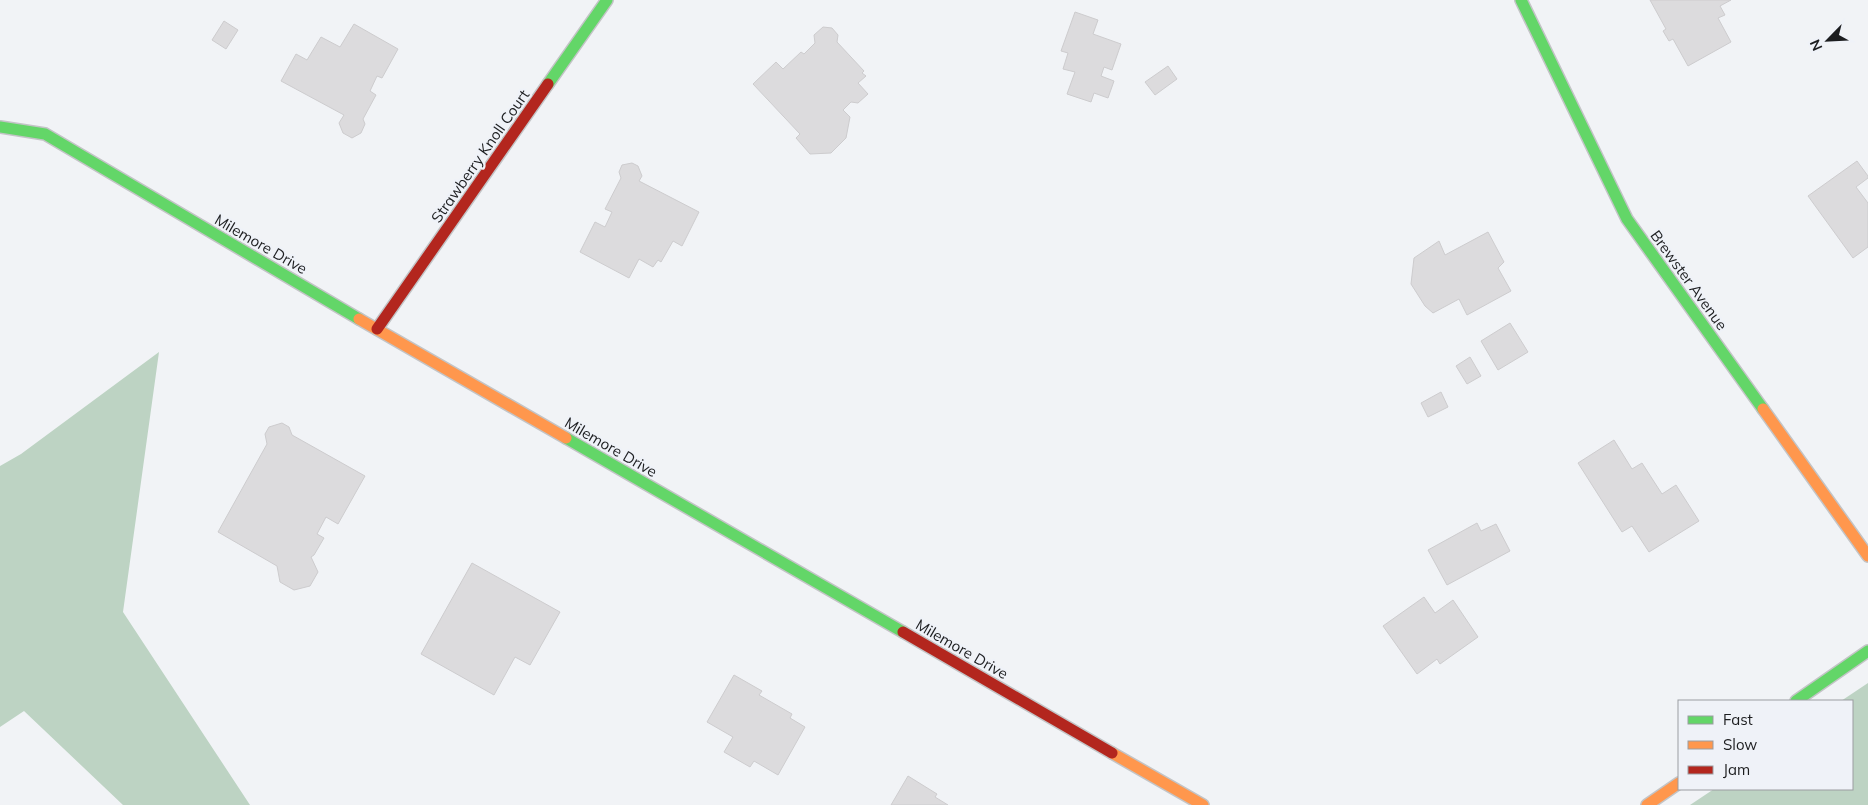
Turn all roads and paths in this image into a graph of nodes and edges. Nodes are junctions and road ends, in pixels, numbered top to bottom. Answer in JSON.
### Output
{"nodes":[{"id":1,"x":607,"y":0,"type":"edge"},
{"id":2,"x":1522,"y":0,"type":"edge"},
{"id":3,"x":0,"y":128,"type":"edge"},
{"id":4,"x":377,"y":329,"type":"junction"},
{"id":5,"x":1868,"y":556,"type":"edge"},
{"id":6,"x":1868,"y":651,"type":"edge"},
{"id":7,"x":1797,"y":700,"type":"edge"},
{"id":8,"x":1678,"y":784,"type":"edge"},
{"id":9,"x":1203,"y":805,"type":"edge"},
{"id":10,"x":1647,"y":805,"type":"edge"}],
"edges":[{"from":1,"to":4,"type":"street","name":"Strawberry Knoll Court"},
{"from":2,"to":5,"type":"street","name":"Brewster Avenue"},
{"from":3,"to":4,"type":"street","name":"Milemore Drive"},
{"from":4,"to":9,"type":"street","name":"Milemore Drive"},
{"from":6,"to":7,"type":"street"},
{"from":8,"to":10,"type":"street"}]}
